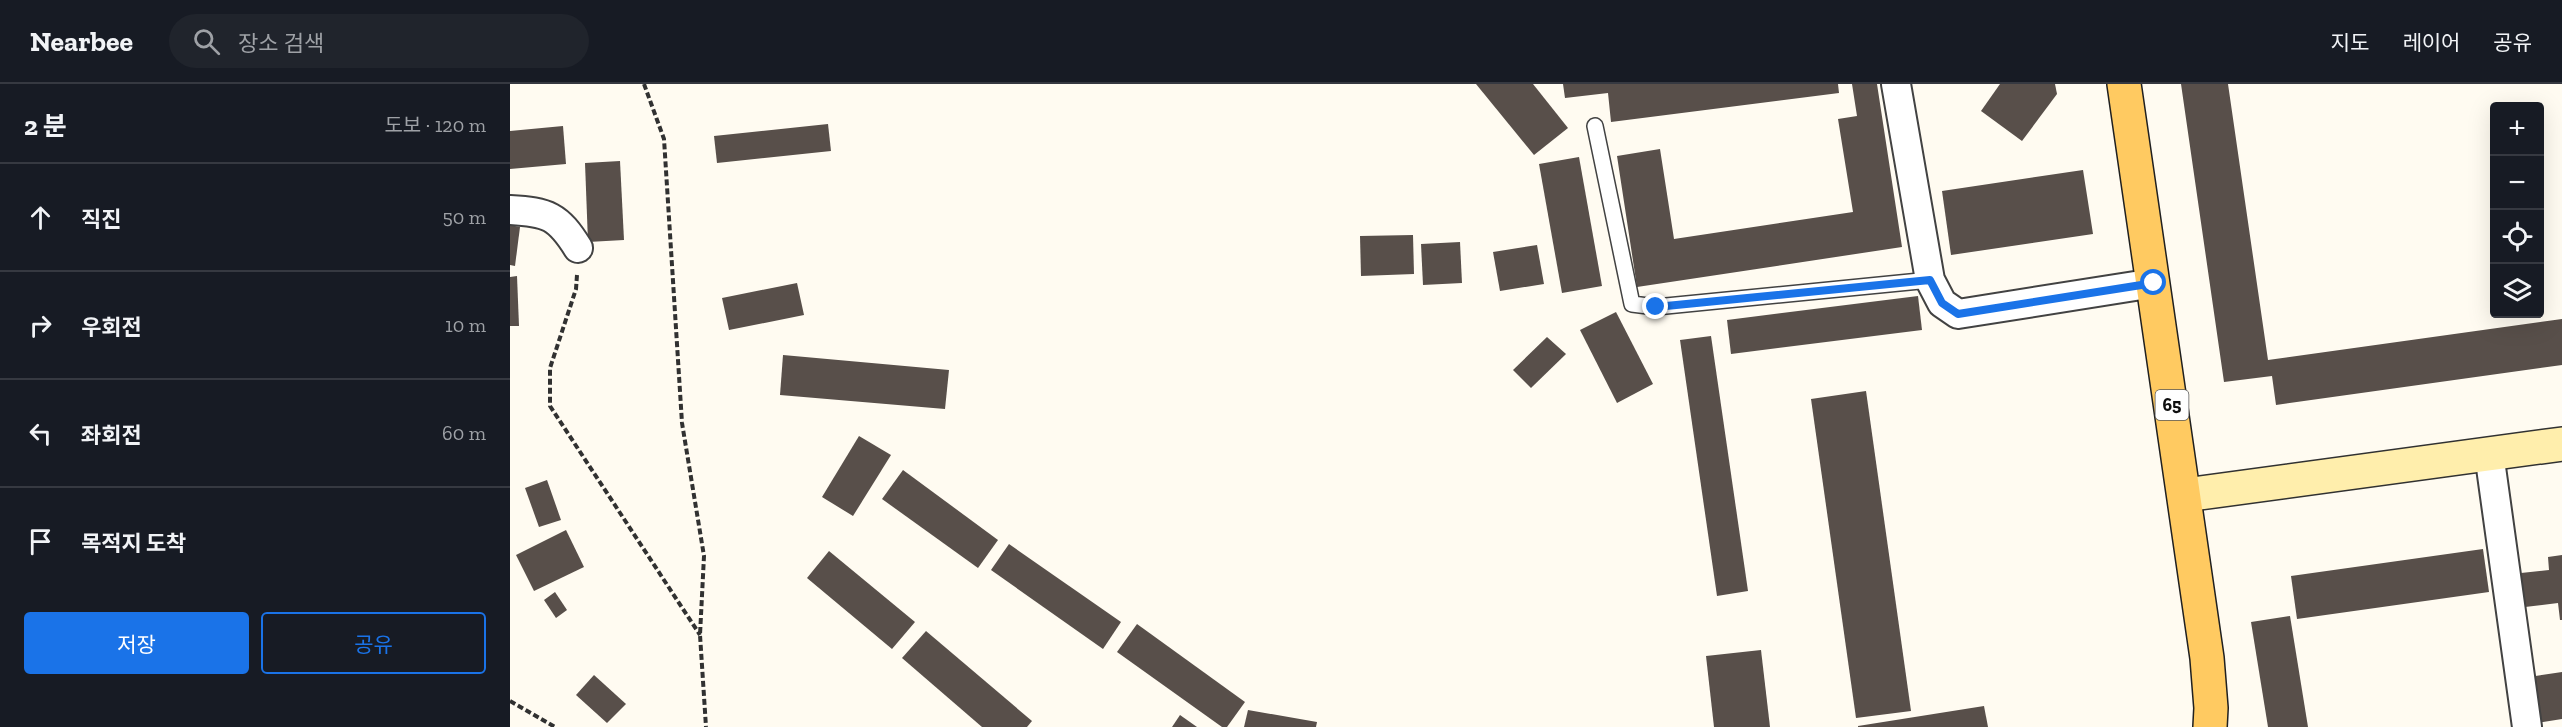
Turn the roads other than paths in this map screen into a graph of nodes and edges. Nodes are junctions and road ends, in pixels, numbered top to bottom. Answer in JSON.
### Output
{"nodes":[{"id":1,"x":1896,"y":84,"type":"edge"},
{"id":2,"x":2124,"y":84,"type":"edge"},
{"id":3,"x":1595,"y":126,"type":"dead end"},
{"id":4,"x":510,"y":210,"type":"edge"},
{"id":5,"x":578,"y":248,"type":"road end"},
{"id":6,"x":1930,"y":280,"type":"junction"},
{"id":7,"x":2154,"y":283,"type":"junction"},
{"id":8,"x":2562,"y":444,"type":"edge"},
{"id":9,"x":2489,"y":453,"type":"junction"},
{"id":10,"x":2185,"y":495,"type":"junction"},
{"id":11,"x":2210,"y":727,"type":"edge"},
{"id":12,"x":2527,"y":727,"type":"edge"}],
"edges":[{"from":1,"to":6,"type":"street"},
{"from":2,"to":7,"type":"main road","number":"65"},
{"from":3,"to":6,"type":"lane"},
{"from":4,"to":5,"type":"street"},
{"from":6,"to":7,"type":"street"},
{"from":7,"to":10,"type":"main road","number":"65"},
{"from":8,"to":9,"type":"main road"},
{"from":9,"to":10,"type":"main road"},
{"from":9,"to":12,"type":"street"},
{"from":10,"to":11,"type":"main road","number":"65"}]}
